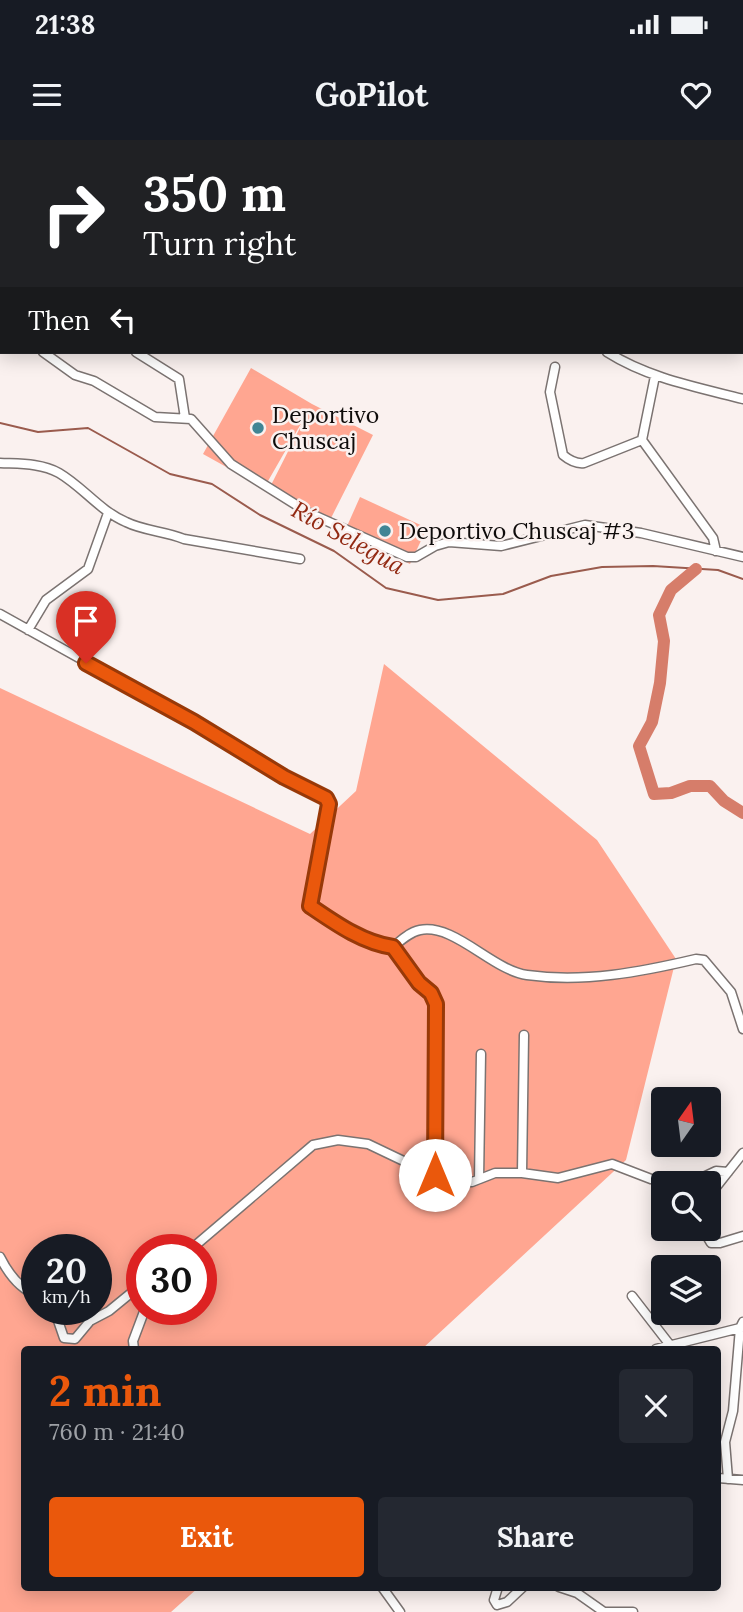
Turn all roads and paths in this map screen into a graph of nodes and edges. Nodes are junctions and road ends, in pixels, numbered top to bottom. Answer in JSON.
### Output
{"nodes":[{"id":1,"x":46,"y":354,"type":"edge"},
{"id":2,"x":139,"y":354,"type":"edge"},
{"id":3,"x":610,"y":354,"type":"edge"},
{"id":4,"x":555,"y":367,"type":"dead end"},
{"id":5,"x":655,"y":376,"type":"junction"},
{"id":6,"x":743,"y":399,"type":"edge"},
{"id":7,"x":185,"y":418,"type":"junction"},
{"id":8,"x":642,"y":440,"type":"junction"},
{"id":9,"x":0,"y":463,"type":"edge"},
{"id":10,"x":108,"y":513,"type":"junction"},
{"id":11,"x":716,"y":551,"type":"junction"},
{"id":12,"x":743,"y":557,"type":"edge"},
{"id":13,"x":300,"y":559,"type":"dead end"},
{"id":14,"x":0,"y":614,"type":"edge"},
{"id":15,"x":28,"y":630,"type":"junction"},
{"id":16,"x":393,"y":947,"type":"junction"},
{"id":17,"x":743,"y":1029,"type":"edge"},
{"id":18,"x":524,"y":1035,"type":"dead end"},
{"id":19,"x":481,"y":1054,"type":"dead end"},
{"id":20,"x":743,"y":1153,"type":"edge"},
{"id":21,"x":728,"y":1172,"type":"junction"},
{"id":22,"x":522,"y":1173,"type":"junction"},
{"id":23,"x":435,"y":1175,"type":"junction"},
{"id":24,"x":479,"y":1180,"type":"junction"},
{"id":25,"x":721,"y":1181,"type":"edge"},
{"id":26,"x":209,"y":1234,"type":"edge"},
{"id":27,"x":743,"y":1236,"type":"edge"},
{"id":28,"x":710,"y":1241,"type":"edge"},
{"id":29,"x":0,"y":1257,"type":"edge"},
{"id":30,"x":21,"y":1285,"type":"edge"},
{"id":31,"x":632,"y":1296,"type":"dead end"},
{"id":32,"x":126,"y":1297,"type":"edge"},
{"id":33,"x":112,"y":1309,"type":"edge"},
{"id":34,"x":60,"y":1325,"type":"edge"},
{"id":35,"x":86,"y":1325,"type":"edge"},
{"id":36,"x":140,"y":1325,"type":"edge"},
{"id":37,"x":741,"y":1325,"type":"edge"},
{"id":38,"x":670,"y":1345,"type":"junction"},
{"id":39,"x":134,"y":1346,"type":"edge"},
{"id":40,"x":666,"y":1346,"type":"edge"},
{"id":41,"x":721,"y":1478,"type":"edge"},
{"id":42,"x":728,"y":1479,"type":"junction"},
{"id":43,"x":743,"y":1480,"type":"edge"},
{"id":44,"x":385,"y":1591,"type":"edge"},
{"id":45,"x":497,"y":1591,"type":"edge"},
{"id":46,"x":519,"y":1591,"type":"edge"},
{"id":47,"x":571,"y":1591,"type":"edge"},
{"id":48,"x":496,"y":1609,"type":"edge"},
{"id":49,"x":400,"y":1612,"type":"edge"},
{"id":50,"x":605,"y":1612,"type":"edge"},
{"id":51,"x":633,"y":1612,"type":"edge"}],
"edges":[{"from":1,"to":7,"type":"street"},
{"from":2,"to":7,"type":"street"},
{"from":3,"to":5,"type":"street"},
{"from":4,"to":8,"type":"street"},
{"from":5,"to":6,"type":"street"},
{"from":5,"to":8,"type":"street"},
{"from":7,"to":11,"type":"street"},
{"from":8,"to":11,"type":"street"},
{"from":9,"to":10,"type":"street"},
{"from":10,"to":13,"type":"street"},
{"from":10,"to":15,"type":"street"},
{"from":11,"to":12,"type":"street"},
{"from":14,"to":15,"type":"street"},
{"from":15,"to":16,"type":"street"},
{"from":16,"to":17,"type":"street"},
{"from":16,"to":23,"type":"street"},
{"from":18,"to":22,"type":"street"},
{"from":19,"to":24,"type":"street"},
{"from":20,"to":21,"type":"street"},
{"from":21,"to":22,"type":"street"},
{"from":21,"to":25,"type":"street"},
{"from":22,"to":24,"type":"street"},
{"from":23,"to":24,"type":"street"},
{"from":23,"to":26,"type":"street"},
{"from":27,"to":28,"type":"street"},
{"from":29,"to":30,"type":"street"},
{"from":31,"to":38,"type":"street"},
{"from":32,"to":33,"type":"street"},
{"from":34,"to":35,"type":"street"},
{"from":36,"to":39,"type":"street"},
{"from":37,"to":38,"type":"street"},
{"from":37,"to":42,"type":"street"},
{"from":38,"to":40,"type":"street"},
{"from":41,"to":42,"type":"street"},
{"from":42,"to":43,"type":"street"},
{"from":44,"to":49,"type":"street"},
{"from":45,"to":48,"type":"street"},
{"from":46,"to":48,"type":"street"},
{"from":47,"to":50,"type":"street"},
{"from":50,"to":51,"type":"street"}]}
